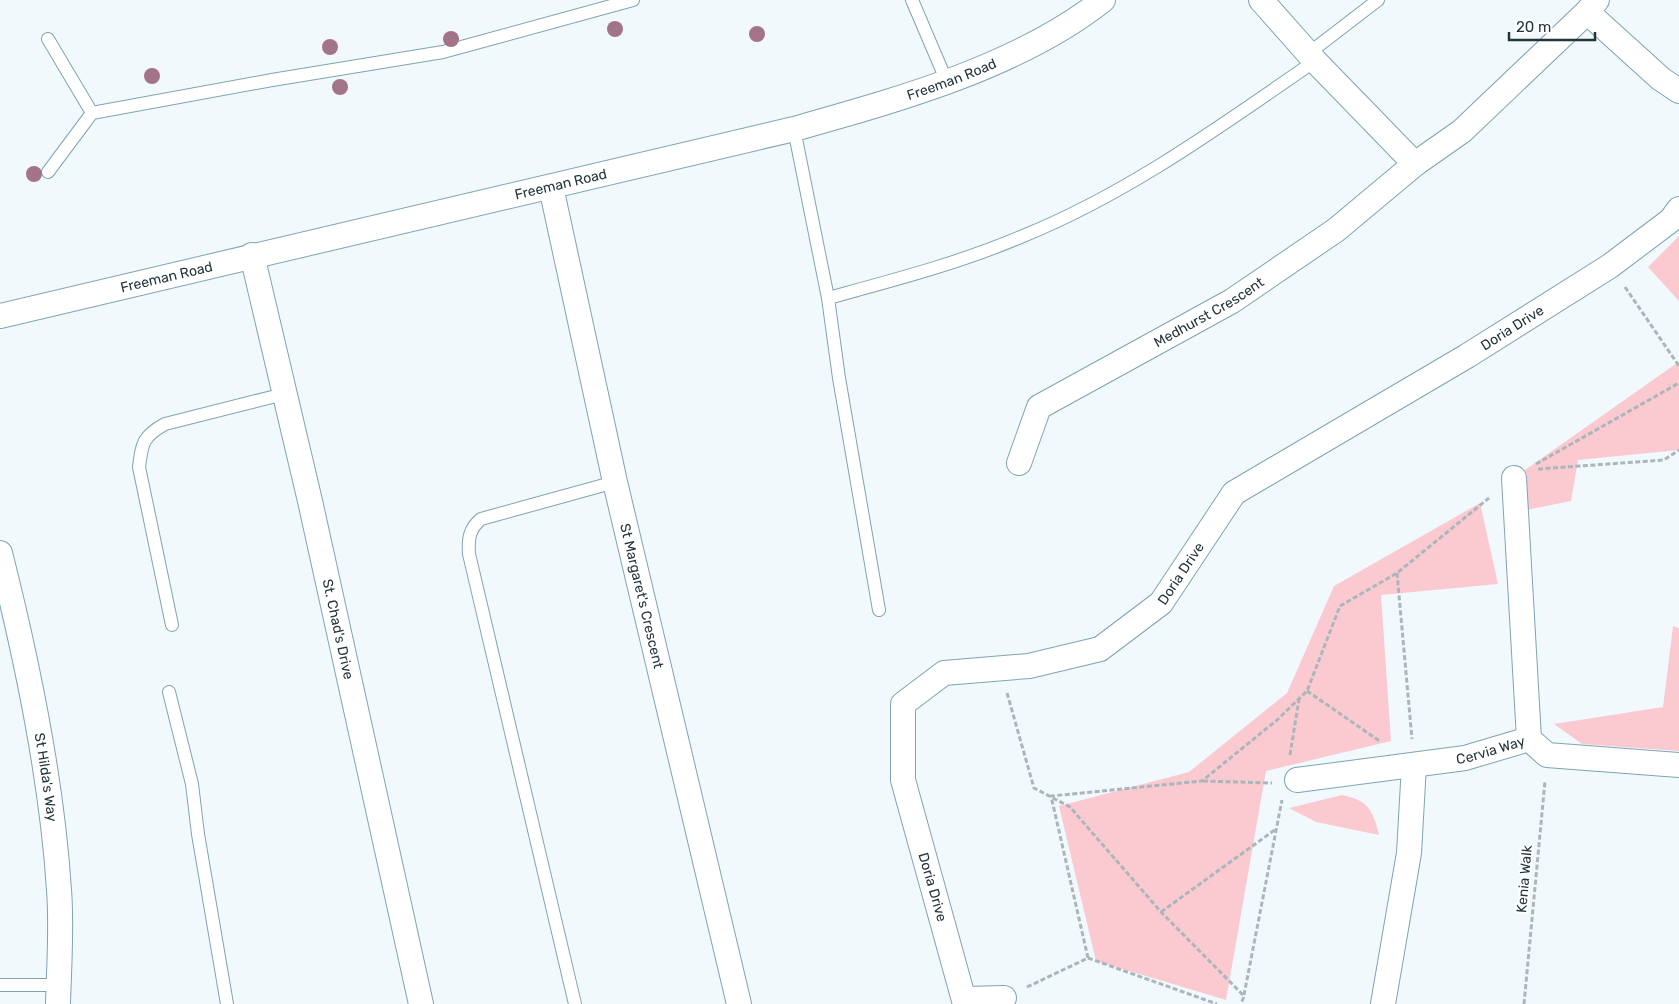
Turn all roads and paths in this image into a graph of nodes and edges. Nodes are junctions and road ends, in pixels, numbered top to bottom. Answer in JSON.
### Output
{"nodes":[{"id":1,"x":633,"y":0,"type":"edge"},
{"id":2,"x":912,"y":0,"type":"edge"},
{"id":3,"x":1103,"y":0,"type":"edge"},
{"id":4,"x":1262,"y":0,"type":"edge"},
{"id":5,"x":1378,"y":0,"type":"edge"},
{"id":6,"x":1592,"y":6,"type":"edge"},
{"id":7,"x":48,"y":39,"type":"dead end"},
{"id":8,"x":1312,"y":57,"type":"junction"},
{"id":9,"x":947,"y":82,"type":"junction"},
{"id":10,"x":1679,"y":91,"type":"edge"},
{"id":11,"x":92,"y":113,"type":"junction"},
{"id":12,"x":794,"y":129,"type":"junction"},
{"id":13,"x":1415,"y":164,"type":"junction"},
{"id":14,"x":48,"y":172,"type":"dead end"},
{"id":15,"x":552,"y":187,"type":"junction"},
{"id":16,"x":1679,"y":209,"type":"edge"},
{"id":17,"x":252,"y":256,"type":"junction"},
{"id":18,"x":1610,"y":266,"type":"junction"},
{"id":19,"x":828,"y":298,"type":"junction"},
{"id":20,"x":0,"y":316,"type":"edge"},
{"id":21,"x":1679,"y":366,"type":"edge"},
{"id":22,"x":1679,"y":383,"type":"edge"},
{"id":23,"x":284,"y":394,"type":"junction"},
{"id":24,"x":1679,"y":450,"type":"edge"},
{"id":25,"x":1019,"y":463,"type":"dead end"},
{"id":26,"x":1520,"y":474,"type":"junction"},
{"id":27,"x":615,"y":482,"type":"junction"},
{"id":28,"x":0,"y":553,"type":"edge"},
{"id":29,"x":1397,"y":573,"type":"junction"},
{"id":30,"x":879,"y":610,"type":"dead end"},
{"id":31,"x":172,"y":625,"type":"dead end"},
{"id":32,"x":1000,"y":668,"type":"junction"},
{"id":33,"x":1307,"y":691,"type":"junction"},
{"id":34,"x":169,"y":692,"type":"dead end"},
{"id":35,"x":1299,"y":699,"type":"junction"},
{"id":36,"x":1529,"y":739,"type":"junction"},
{"id":37,"x":1547,"y":755,"type":"junction"},
{"id":38,"x":1414,"y":765,"type":"junction"},
{"id":39,"x":1679,"y":765,"type":"edge"},
{"id":40,"x":1202,"y":781,"type":"junction"},
{"id":41,"x":1291,"y":782,"type":"junction"},
{"id":42,"x":1052,"y":796,"type":"junction"},
{"id":43,"x":1277,"y":829,"type":"junction"},
{"id":44,"x":1161,"y":912,"type":"junction"},
{"id":45,"x":1088,"y":958,"type":"junction"},
{"id":46,"x":0,"y":985,"type":"edge"},
{"id":47,"x":58,"y":995,"type":"edge"},
{"id":48,"x":1244,"y":996,"type":"junction"},
{"id":49,"x":1004,"y":998,"type":"joint"},
{"id":50,"x":964,"y":1001,"type":"edge"},
{"id":51,"x":227,"y":1004,"type":"edge"},
{"id":52,"x":421,"y":1004,"type":"edge"},
{"id":53,"x":575,"y":1004,"type":"edge"},
{"id":54,"x":739,"y":1004,"type":"edge"},
{"id":55,"x":1217,"y":1004,"type":"edge"},
{"id":56,"x":1241,"y":1004,"type":"edge"},
{"id":57,"x":1384,"y":1004,"type":"edge"},
{"id":58,"x":1524,"y":1004,"type":"edge"}],
"edges":[{"from":1,"to":11,"type":"lane"},
{"from":2,"to":9,"type":"lane"},
{"from":3,"to":9,"type":"street","name":"Freeman Road"},
{"from":4,"to":8,"type":"street"},
{"from":5,"to":8,"type":"lane"},
{"from":6,"to":10,"type":"street"},
{"from":6,"to":13,"type":"street","name":"Medhurst Crescent"},
{"from":7,"to":11,"type":"lane"},
{"from":8,"to":13,"type":"street"},
{"from":8,"to":19,"type":"lane"},
{"from":9,"to":12,"type":"street","name":"Freeman Road"},
{"from":11,"to":14,"type":"lane"},
{"from":12,"to":15,"type":"street","name":"Freeman Road"},
{"from":12,"to":19,"type":"lane"},
{"from":13,"to":25,"type":"street","name":"Medhurst Crescent"},
{"from":15,"to":17,"type":"street","name":"Freeman Road"},
{"from":15,"to":27,"type":"street","name":"St Margaret's Crescent"},
{"from":16,"to":18,"type":"street","name":"Doria Drive"},
{"from":17,"to":20,"type":"street","name":"Freeman Road"},
{"from":17,"to":23,"type":"street","name":"St. Chad's Drive"},
{"from":18,"to":21,"type":"path"},
{"from":18,"to":32,"type":"street","name":"Doria Drive"},
{"from":19,"to":30,"type":"lane"},
{"from":22,"to":26,"type":"path"},
{"from":23,"to":31,"type":"lane"},
{"from":23,"to":52,"type":"street","name":"St. Chad's Drive"},
{"from":24,"to":26,"type":"path"},
{"from":26,"to":29,"type":"path"},
{"from":26,"to":36,"type":"street"},
{"from":27,"to":53,"type":"lane"},
{"from":27,"to":54,"type":"street","name":"St Margaret's Crescent"},
{"from":28,"to":47,"type":"street","name":"St Hilda's Way"},
{"from":29,"to":33,"type":"path"},
{"from":29,"to":38,"type":"path"},
{"from":32,"to":42,"type":"path"},
{"from":32,"to":50,"type":"street","name":"Doria Drive"},
{"from":33,"to":35,"type":"path"},
{"from":33,"to":38,"type":"path"},
{"from":34,"to":51,"type":"lane"},
{"from":35,"to":40,"type":"path"},
{"from":35,"to":41,"type":"path"},
{"from":36,"to":37,"type":"street","name":"Cervia Way"},
{"from":36,"to":38,"type":"street","name":"Cervia Way"},
{"from":37,"to":39,"type":"street"},
{"from":37,"to":58,"type":"path","name":"Kenia Walk"},
{"from":38,"to":41,"type":"street","name":"Cervia Way"},
{"from":38,"to":57,"type":"street"},
{"from":40,"to":41,"type":"path"},
{"from":40,"to":42,"type":"path"},
{"from":41,"to":43,"type":"path"},
{"from":42,"to":44,"type":"path"},
{"from":42,"to":45,"type":"path"},
{"from":43,"to":44,"type":"path"},
{"from":43,"to":48,"type":"path"},
{"from":44,"to":48,"type":"path"},
{"from":45,"to":49,"type":"path"},
{"from":45,"to":55,"type":"path"},
{"from":46,"to":47,"type":"lane"},
{"from":48,"to":56,"type":"path"},
{"from":49,"to":50,"type":"street","name":"Doria Drive"}]}
